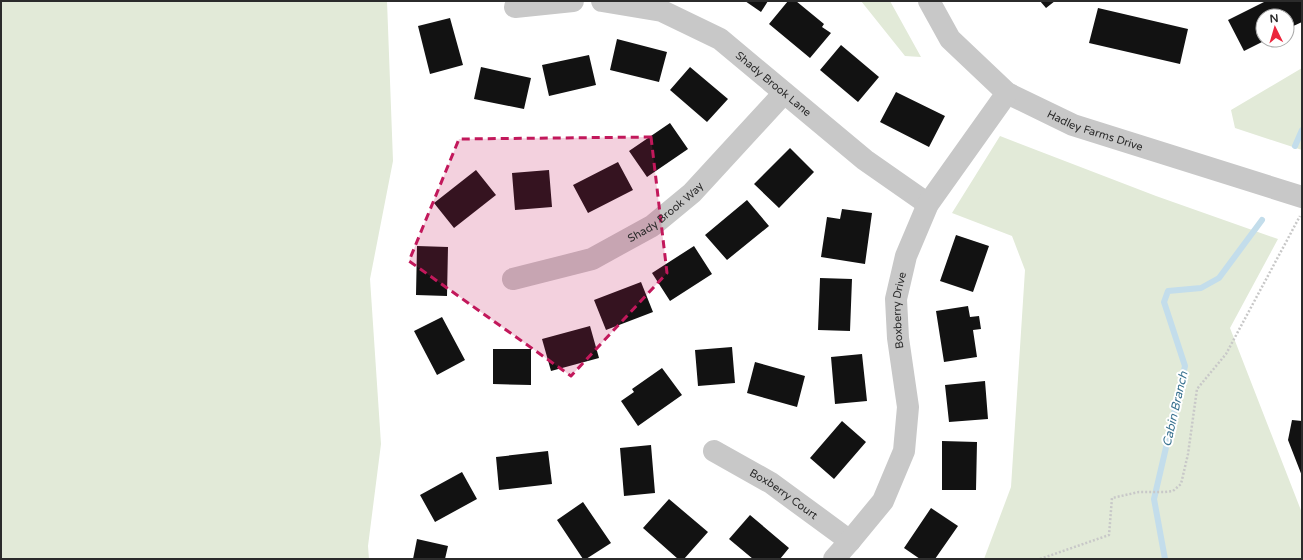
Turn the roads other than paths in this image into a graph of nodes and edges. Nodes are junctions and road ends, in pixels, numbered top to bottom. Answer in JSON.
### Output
{"nodes":[{"id":1,"x":572,"y":1,"type":"edge"},
{"id":2,"x":602,"y":1,"type":"edge"},
{"id":3,"x":929,"y":1,"type":"edge"},
{"id":4,"x":514,"y":7,"type":"dead end"},
{"id":5,"x":784,"y":93,"type":"junction"},
{"id":6,"x":1006,"y":93,"type":"junction"},
{"id":7,"x":1302,"y":197,"type":"edge"},
{"id":8,"x":928,"y":204,"type":"junction"},
{"id":9,"x":514,"y":279,"type":"dead end"},
{"id":10,"x":714,"y":451,"type":"dead end"},
{"id":11,"x":850,"y":541,"type":"junction"},
{"id":12,"x":834,"y":559,"type":"edge"}],
"edges":[{"from":1,"to":4,"type":"street"},
{"from":2,"to":5,"type":"street","name":"Shady Brook Lane"},
{"from":3,"to":6,"type":"street","name":"Hadley Farms Drive"},
{"from":5,"to":8,"type":"street","name":"Shady Brook Lane"},
{"from":5,"to":9,"type":"street","name":"Shady Brook Way"},
{"from":6,"to":7,"type":"street","name":"Hadley Farms Drive"},
{"from":6,"to":8,"type":"street","name":"Boxberry Drive"},
{"from":8,"to":11,"type":"street","name":"Boxberry Drive"},
{"from":10,"to":11,"type":"street","name":"Boxberry Court"},
{"from":11,"to":12,"type":"street","name":"Boxberry Drive"}]}
